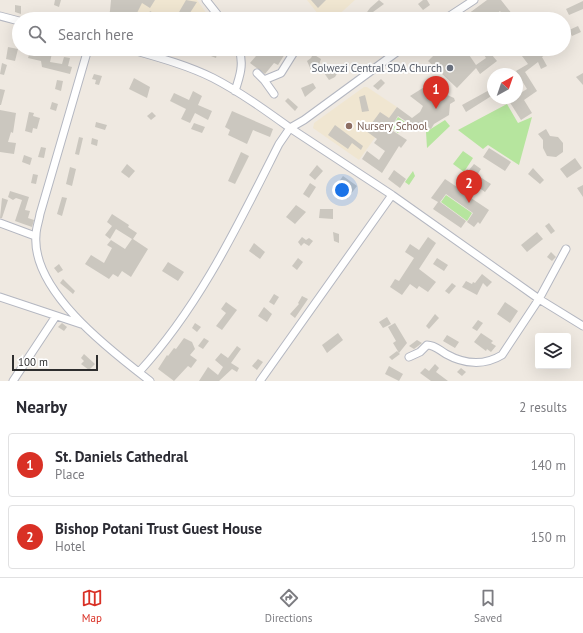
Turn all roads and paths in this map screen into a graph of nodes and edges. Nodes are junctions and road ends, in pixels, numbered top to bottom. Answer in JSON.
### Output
{"nodes":[{"id":1,"x":206,"y":0,"type":"edge"},
{"id":2,"x":474,"y":0,"type":"edge"},
{"id":3,"x":215,"y":12,"type":"edge"},
{"id":4,"x":456,"y":12,"type":"edge"},
{"id":5,"x":0,"y":16,"type":"edge"},
{"id":6,"x":12,"y":19,"type":"edge"},
{"id":7,"x":86,"y":56,"type":"edge"},
{"id":8,"x":151,"y":56,"type":"edge"},
{"id":9,"x":241,"y":56,"type":"edge"},
{"id":10,"x":292,"y":56,"type":"edge"},
{"id":11,"x":391,"y":56,"type":"edge"},
{"id":12,"x":257,"y":73,"type":"dead end"},
{"id":13,"x":264,"y":80,"type":"junction"},
{"id":14,"x":235,"y":90,"type":"junction"},
{"id":15,"x":274,"y":94,"type":"dead end"},
{"id":16,"x":290,"y":128,"type":"junction"},
{"id":17,"x":392,"y":195,"type":"junction"},
{"id":18,"x":0,"y":223,"type":"edge"},
{"id":19,"x":35,"y":236,"type":"junction"},
{"id":20,"x":566,"y":249,"type":"dead end"},
{"id":21,"x":0,"y":297,"type":"edge"},
{"id":22,"x":539,"y":299,"type":"junction"},
{"id":23,"x":56,"y":316,"type":"junction"},
{"id":24,"x":82,"y":324,"type":"junction"},
{"id":25,"x":583,"y":326,"type":"edge"},
{"id":26,"x":409,"y":358,"type":"dead end"},
{"id":27,"x":139,"y":372,"type":"junction"},
{"id":28,"x":147,"y":380,"type":"edge"},
{"id":29,"x":13,"y":381,"type":"edge"},
{"id":30,"x":260,"y":381,"type":"edge"}],
"edges":[{"from":1,"to":3,"type":"street"},
{"from":2,"to":4,"type":"street"},
{"from":5,"to":6,"type":"street"},
{"from":7,"to":19,"type":"street"},
{"from":8,"to":14,"type":"street"},
{"from":9,"to":14,"type":"street"},
{"from":10,"to":13,"type":"street"},
{"from":11,"to":16,"type":"street"},
{"from":12,"to":13,"type":"street"},
{"from":13,"to":15,"type":"street"},
{"from":14,"to":16,"type":"street"},
{"from":16,"to":17,"type":"street"},
{"from":16,"to":27,"type":"street"},
{"from":17,"to":22,"type":"street"},
{"from":17,"to":30,"type":"street"},
{"from":18,"to":19,"type":"street"},
{"from":19,"to":24,"type":"street"},
{"from":20,"to":22,"type":"street"},
{"from":21,"to":23,"type":"street"},
{"from":22,"to":25,"type":"street"},
{"from":22,"to":26,"type":"street"},
{"from":23,"to":24,"type":"street"},
{"from":23,"to":29,"type":"street"},
{"from":24,"to":27,"type":"street"},
{"from":27,"to":28,"type":"street"}]}
